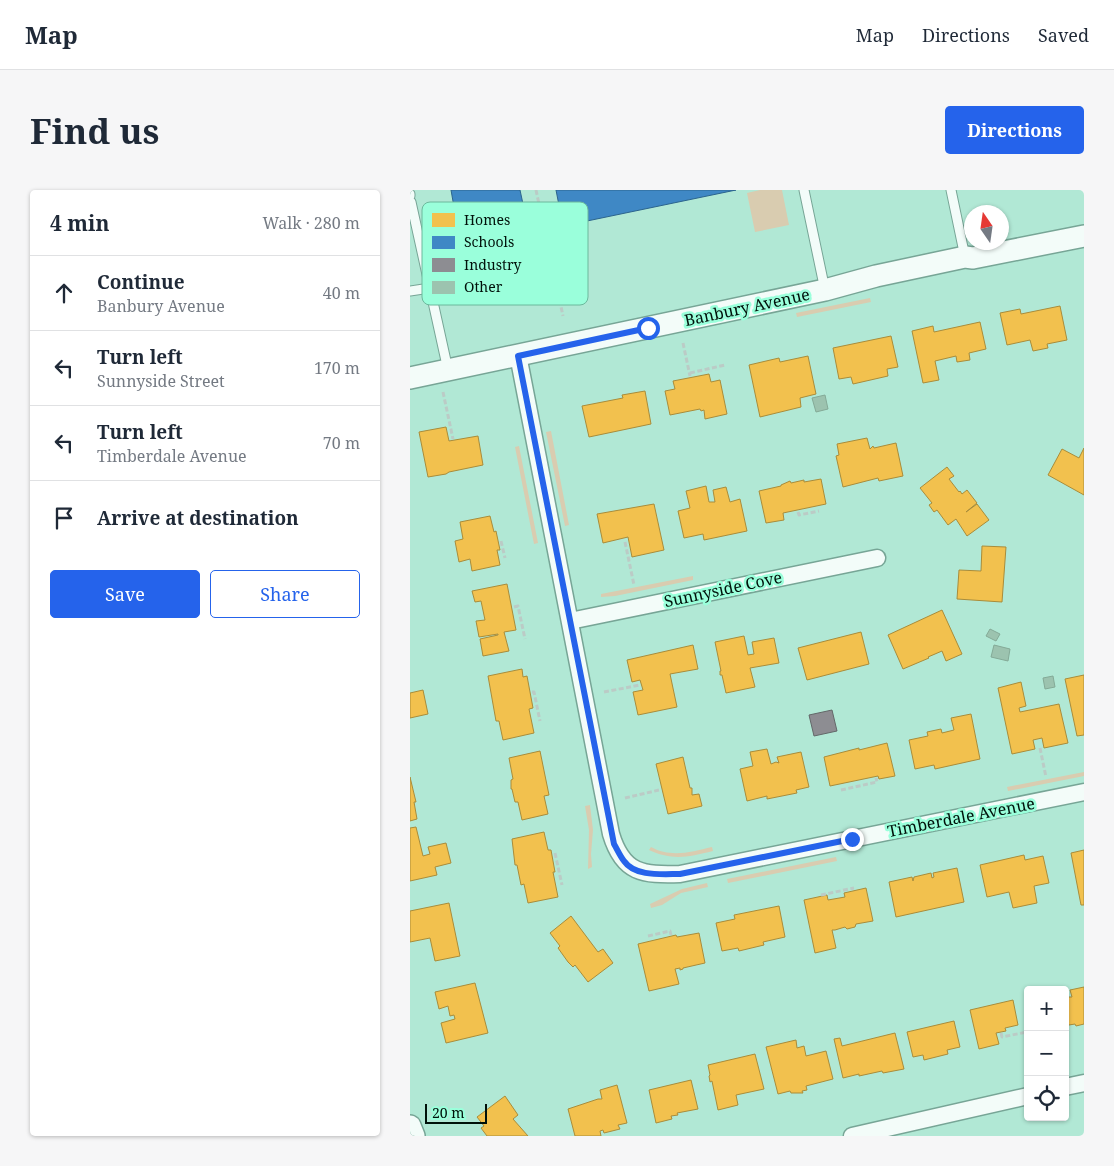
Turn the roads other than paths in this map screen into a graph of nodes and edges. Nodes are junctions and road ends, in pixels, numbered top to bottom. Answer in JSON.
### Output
{"nodes":[{"id":1,"x":804,"y":190,"type":"edge"},
{"id":2,"x":951,"y":190,"type":"edge"},
{"id":3,"x":411,"y":197,"type":"edge"},
{"id":4,"x":1084,"y":236,"type":"edge"},
{"id":5,"x":422,"y":250,"type":"edge"},
{"id":6,"x":965,"y":257,"type":"junction"},
{"id":7,"x":825,"y":290,"type":"junction"},
{"id":8,"x":434,"y":305,"type":"edge"},
{"id":9,"x":518,"y":356,"type":"junction"},
{"id":10,"x":448,"y":370,"type":"junction"},
{"id":11,"x":410,"y":378,"type":"edge"},
{"id":12,"x":877,"y":558,"type":"dead end"},
{"id":13,"x":570,"y":621,"type":"junction"},
{"id":14,"x":1084,"y":792,"type":"edge"},
{"id":15,"x":1084,"y":1083,"type":"edge"},
{"id":16,"x":1069,"y":1086,"type":"edge"},
{"id":17,"x":1024,"y":1097,"type":"edge"},
{"id":18,"x":410,"y":1126,"type":"edge"},
{"id":19,"x":414,"y":1136,"type":"edge"},
{"id":20,"x":852,"y":1136,"type":"edge"}],
"edges":[{"from":1,"to":7,"type":"lane"},
{"from":2,"to":6,"type":"lane"},
{"from":3,"to":5,"type":"lane"},
{"from":4,"to":6,"type":"street","name":"Banbury Avenue"},
{"from":6,"to":7,"type":"street","name":"Banbury Avenue"},
{"from":7,"to":9,"type":"street","name":"Banbury Avenue"},
{"from":8,"to":10,"type":"lane"},
{"from":9,"to":10,"type":"street","name":"Banbury Avenue"},
{"from":9,"to":13,"type":"street"},
{"from":10,"to":11,"type":"street","name":"Banbury Avenue"},
{"from":12,"to":13,"type":"street","name":"Sunnyside Cove"},
{"from":13,"to":14,"type":"street","name":"Timberdale Avenue"},
{"from":15,"to":16,"type":"street"},
{"from":17,"to":20,"type":"street"},
{"from":18,"to":19,"type":"street"}]}
